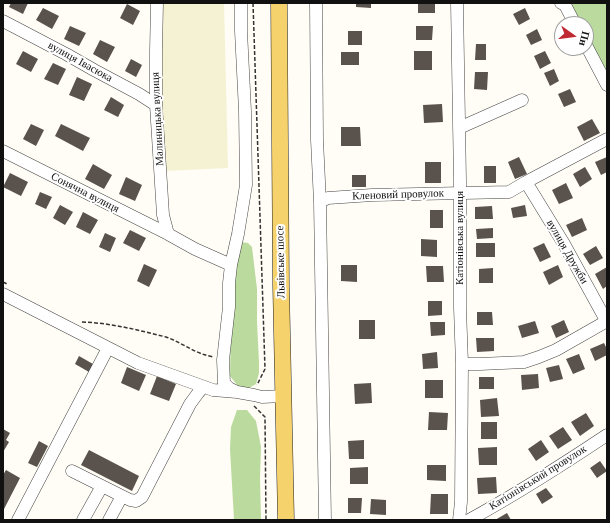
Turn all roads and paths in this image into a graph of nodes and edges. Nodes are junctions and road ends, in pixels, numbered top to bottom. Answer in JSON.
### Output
{"nodes":[{"id":1,"x":157,"y":3,"type":"edge"},
{"id":2,"x":241,"y":3,"type":"edge"},
{"id":3,"x":253,"y":3,"type":"edge"},
{"id":4,"x":279,"y":3,"type":"edge"},
{"id":5,"x":316,"y":3,"type":"edge"},
{"id":6,"x":457,"y":3,"type":"edge"},
{"id":7,"x":561,"y":3,"type":"edge"},
{"id":8,"x":571,"y":16,"type":"edge"},
{"id":9,"x":3,"y":21,"type":"edge"},
{"id":10,"x":592,"y":56,"type":"edge"},
{"id":11,"x":607,"y":84,"type":"edge"},
{"id":12,"x":522,"y":100,"type":"dead end"},
{"id":13,"x":156,"y":105,"type":"junction"},
{"id":14,"x":459,"y":128,"type":"junction"},
{"id":15,"x":607,"y":139,"type":"edge"},
{"id":16,"x":3,"y":151,"type":"edge"},
{"id":17,"x":526,"y":182,"type":"junction"},
{"id":18,"x":460,"y":193,"type":"junction"},
{"id":19,"x":320,"y":202,"type":"junction"},
{"id":20,"x":168,"y":234,"type":"junction"},
{"id":21,"x":230,"y":265,"type":"junction"},
{"id":22,"x":3,"y":282,"type":"edge"},
{"id":23,"x":6,"y":290,"type":"edge"},
{"id":24,"x":607,"y":321,"type":"edge"},
{"id":25,"x":82,"y":322,"type":"dead end"},
{"id":26,"x":108,"y":348,"type":"junction"},
{"id":27,"x":223,"y":360,"type":"junction"},
{"id":28,"x":462,"y":364,"type":"junction"},
{"id":29,"x":204,"y":387,"type":"junction"},
{"id":30,"x":220,"y":387,"type":"junction"},
{"id":31,"x":255,"y":390,"type":"dead end"},
{"id":32,"x":283,"y":396,"type":"junction"},
{"id":33,"x":252,"y":404,"type":"dead end"},
{"id":34,"x":607,"y":435,"type":"edge"},
{"id":35,"x":72,"y":471,"type":"dead end"},
{"id":36,"x":102,"y":486,"type":"junction"},
{"id":37,"x":122,"y":496,"type":"junction"},
{"id":38,"x":18,"y":520,"type":"edge"},
{"id":39,"x":83,"y":520,"type":"edge"},
{"id":40,"x":109,"y":520,"type":"edge"},
{"id":41,"x":266,"y":520,"type":"edge"},
{"id":42,"x":286,"y":520,"type":"edge"},
{"id":43,"x":325,"y":520,"type":"edge"},
{"id":44,"x":459,"y":520,"type":"edge"},
{"id":45,"x":469,"y":520,"type":"edge"}],
"edges":[{"from":1,"to":13,"type":"street","name":"Малиницька вулиця"},
{"from":2,"to":21,"type":"street"},
{"from":3,"to":31,"type":"path"},
{"from":4,"to":32,"type":"main road","name":"Львівське шосе"},
{"from":5,"to":19,"type":"street"},
{"from":6,"to":14,"type":"street","name":"Катіонівська вулиця"},
{"from":7,"to":8,"type":"street"},
{"from":9,"to":13,"type":"street","name":"вулиця Івасюка"},
{"from":10,"to":11,"type":"street"},
{"from":12,"to":14,"type":"street"},
{"from":13,"to":20,"type":"street","name":"Малиницька вулиця"},
{"from":14,"to":18,"type":"street","name":"Катіонівська вулиця"},
{"from":15,"to":17,"type":"street","name":"Кленовий провулок"},
{"from":16,"to":20,"type":"street","name":"Сонячна вулиця"},
{"from":17,"to":18,"type":"street","name":"Кленовий провулок"},
{"from":17,"to":24,"type":"street","name":"вулиця Дружби"},
{"from":18,"to":19,"type":"street","name":"Кленовий провулок"},
{"from":18,"to":28,"type":"street","name":"Катіонівська вулиця"},
{"from":19,"to":43,"type":"street"},
{"from":20,"to":21,"type":"street","name":"Сонячна вулиця"},
{"from":21,"to":27,"type":"street"},
{"from":22,"to":23,"type":"path"},
{"from":23,"to":26,"type":"street"},
{"from":24,"to":28,"type":"street"},
{"from":25,"to":27,"type":"path"},
{"from":26,"to":29,"type":"street"},
{"from":26,"to":38,"type":"street"},
{"from":27,"to":30,"type":"street"},
{"from":28,"to":44,"type":"street","name":"Катіонівська вулиця"},
{"from":29,"to":30,"type":"street"},
{"from":29,"to":37,"type":"street"},
{"from":30,"to":32,"type":"street"},
{"from":32,"to":42,"type":"main road","name":"Львівське шосе"},
{"from":33,"to":41,"type":"path"},
{"from":34,"to":45,"type":"street","name":"Катіонівський провулок"},
{"from":35,"to":36,"type":"street"},
{"from":36,"to":37,"type":"street"},
{"from":36,"to":39,"type":"street"},
{"from":37,"to":40,"type":"street"}]}
